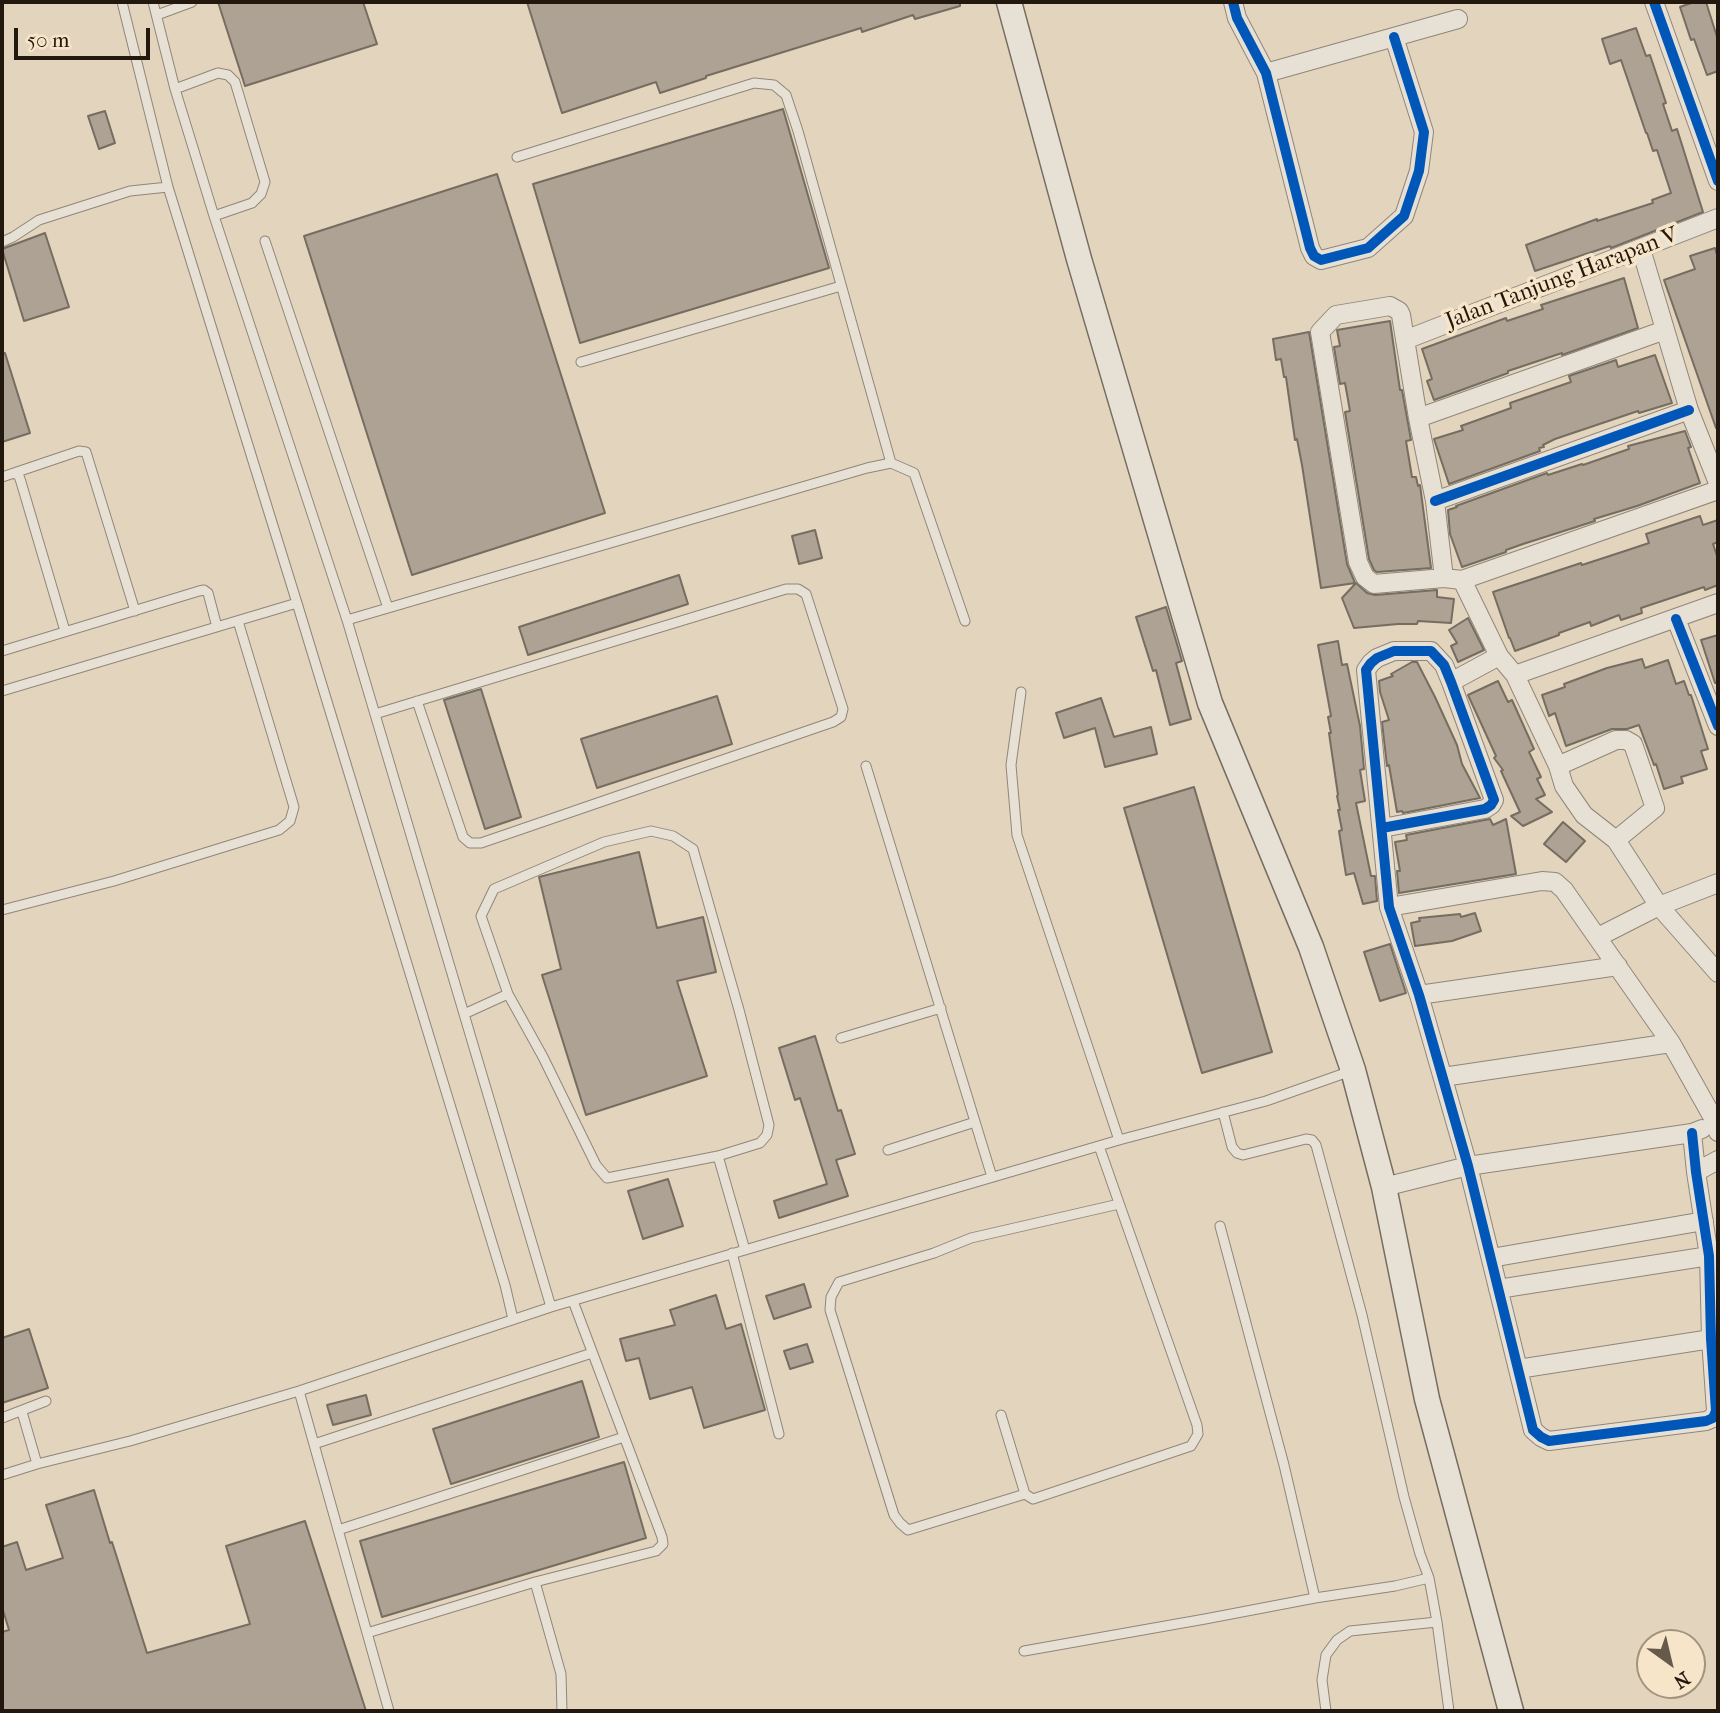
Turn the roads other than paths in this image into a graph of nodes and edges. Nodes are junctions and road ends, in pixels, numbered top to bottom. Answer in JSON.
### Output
{"nodes":[{"id":1,"x":122,"y":2,"type":"edge"},
{"id":2,"x":153,"y":2,"type":"edge"},
{"id":3,"x":192,"y":2,"type":"edge"},
{"id":4,"x":1009,"y":2,"type":"edge"},
{"id":5,"x":1233,"y":2,"type":"edge"},
{"id":6,"x":1654,"y":2,"type":"edge"},
{"id":7,"x":157,"y":16,"type":"junction"},
{"id":8,"x":1458,"y":19,"type":"dead end"},
{"id":9,"x":1394,"y":37,"type":"junction"},
{"id":10,"x":1266,"y":73,"type":"junction"},
{"id":11,"x":175,"y":89,"type":"junction"},
{"id":12,"x":517,"y":158,"type":"dead end"},
{"id":13,"x":1718,"y":181,"type":"edge"},
{"id":14,"x":167,"y":187,"type":"junction"},
{"id":15,"x":214,"y":216,"type":"junction"},
{"id":16,"x":1718,"y":218,"type":"edge"},
{"id":17,"x":265,"y":241,"type":"dead end"},
{"id":18,"x":2,"y":242,"type":"edge"},
{"id":19,"x":1641,"y":249,"type":"junction"},
{"id":20,"x":841,"y":286,"type":"junction"},
{"id":21,"x":1664,"y":330,"type":"junction"},
{"id":22,"x":1405,"y":340,"type":"junction"},
{"id":23,"x":581,"y":362,"type":"dead end"},
{"id":24,"x":1689,"y":410,"type":"junction"},
{"id":25,"x":1418,"y":418,"type":"junction"},
{"id":26,"x":891,"y":463,"type":"junction"},
{"id":27,"x":14,"y":473,"type":"junction"},
{"id":28,"x":2,"y":477,"type":"edge"},
{"id":29,"x":1718,"y":483,"type":"edge"},
{"id":30,"x":1718,"y":490,"type":"edge"},
{"id":31,"x":1434,"y":501,"type":"junction"},
{"id":32,"x":1453,"y":579,"type":"junction"},
{"id":33,"x":297,"y":603,"type":"junction"},
{"id":34,"x":1718,"y":603,"type":"edge"},
{"id":35,"x":388,"y":608,"type":"junction"},
{"id":36,"x":135,"y":611,"type":"junction"},
{"id":37,"x":1676,"y":619,"type":"junction"},
{"id":38,"x":347,"y":620,"type":"junction"},
{"id":39,"x":238,"y":621,"type":"junction"},
{"id":40,"x":965,"y":621,"type":"dead end"},
{"id":41,"x":217,"y":627,"type":"junction"},
{"id":42,"x":65,"y":631,"type":"junction"},
{"id":43,"x":2,"y":651,"type":"edge"},
{"id":44,"x":1499,"y":656,"type":"junction"},
{"id":45,"x":1516,"y":675,"type":"junction"},
{"id":46,"x":1451,"y":682,"type":"junction"},
{"id":47,"x":2,"y":691,"type":"edge"},
{"id":48,"x":1021,"y":692,"type":"dead end"},
{"id":49,"x":416,"y":701,"type":"junction"},
{"id":50,"x":1714,"y":706,"type":"edge"},
{"id":51,"x":375,"y":714,"type":"junction"},
{"id":52,"x":1718,"y":726,"type":"edge"},
{"id":53,"x":866,"y":766,"type":"dead end"},
{"id":54,"x":1558,"y":766,"type":"junction"},
{"id":55,"x":1382,"y":828,"type":"junction"},
{"id":56,"x":1616,"y":840,"type":"junction"},
{"id":57,"x":1718,"y":883,"type":"edge"},
{"id":58,"x":1659,"y":906,"type":"junction"},
{"id":59,"x":1389,"y":907,"type":"junction"},
{"id":60,"x":2,"y":910,"type":"edge"},
{"id":61,"x":1598,"y":937,"type":"junction"},
{"id":62,"x":1618,"y":965,"type":"junction"},
{"id":63,"x":1718,"y":973,"type":"edge"},
{"id":64,"x":508,"y":994,"type":"junction"},
{"id":65,"x":1419,"y":995,"type":"junction"},
{"id":66,"x":941,"y":1008,"type":"junction"},
{"id":67,"x":464,"y":1014,"type":"junction"},
{"id":68,"x":841,"y":1038,"type":"dead end"},
{"id":69,"x":1671,"y":1043,"type":"junction"},
{"id":70,"x":1353,"y":1070,"type":"junction"},
{"id":71,"x":1443,"y":1077,"type":"junction"},
{"id":72,"x":1223,"y":1112,"type":"junction"},
{"id":73,"x":975,"y":1122,"type":"junction"},
{"id":74,"x":1718,"y":1126,"type":"edge"},
{"id":75,"x":1692,"y":1133,"type":"junction"},
{"id":76,"x":1119,"y":1140,"type":"junction"},
{"id":77,"x":1100,"y":1146,"type":"junction"},
{"id":78,"x":888,"y":1150,"type":"dead end"},
{"id":79,"x":718,"y":1156,"type":"junction"},
{"id":80,"x":1718,"y":1160,"type":"edge"},
{"id":81,"x":1468,"y":1166,"type":"junction"},
{"id":82,"x":1696,"y":1172,"type":"junction"},
{"id":83,"x":992,"y":1177,"type":"junction"},
{"id":84,"x":1384,"y":1187,"type":"junction"},
{"id":85,"x":1119,"y":1204,"type":"junction"},
{"id":86,"x":1704,"y":1221,"type":"junction"},
{"id":87,"x":1220,"y":1226,"type":"dead end"},
{"id":88,"x":745,"y":1250,"type":"junction"},
{"id":89,"x":733,"y":1254,"type":"junction"},
{"id":90,"x":1709,"y":1256,"type":"junction"},
{"id":91,"x":1491,"y":1258,"type":"junction"},
{"id":92,"x":1498,"y":1289,"type":"junction"},
{"id":93,"x":573,"y":1301,"type":"junction"},
{"id":94,"x":551,"y":1307,"type":"junction"},
{"id":95,"x":513,"y":1319,"type":"junction"},
{"id":96,"x":1711,"y":1339,"type":"junction"},
{"id":97,"x":592,"y":1353,"type":"junction"},
{"id":98,"x":1518,"y":1369,"type":"junction"},
{"id":99,"x":299,"y":1391,"type":"junction"},
{"id":100,"x":46,"y":1401,"type":"dead end"},
{"id":101,"x":22,"y":1412,"type":"junction"},
{"id":102,"x":1001,"y":1415,"type":"dead end"},
{"id":103,"x":2,"y":1418,"type":"edge"},
{"id":104,"x":779,"y":1434,"type":"dead end"},
{"id":105,"x":624,"y":1437,"type":"junction"},
{"id":106,"x":314,"y":1444,"type":"junction"},
{"id":107,"x":37,"y":1464,"type":"junction"},
{"id":108,"x":2,"y":1475,"type":"edge"},
{"id":109,"x":1025,"y":1494,"type":"junction"},
{"id":110,"x":338,"y":1530,"type":"junction"},
{"id":111,"x":1429,"y":1578,"type":"junction"},
{"id":112,"x":535,"y":1582,"type":"junction"},
{"id":113,"x":1315,"y":1598,"type":"junction"},
{"id":114,"x":1437,"y":1622,"type":"junction"},
{"id":115,"x":367,"y":1633,"type":"junction"},
{"id":116,"x":1024,"y":1651,"type":"dead end"},
{"id":117,"x":389,"y":1711,"type":"edge"},
{"id":118,"x":562,"y":1711,"type":"edge"},
{"id":119,"x":1326,"y":1711,"type":"edge"},
{"id":120,"x":1449,"y":1711,"type":"edge"},
{"id":121,"x":1511,"y":1711,"type":"edge"}],
"edges":[{"from":1,"to":14,"type":"lane"},
{"from":2,"to":7,"type":"lane"},
{"from":3,"to":7,"type":"lane"},
{"from":4,"to":70,"type":"main road"},
{"from":5,"to":10,"type":"street"},
{"from":6,"to":13,"type":"street"},
{"from":7,"to":11,"type":"lane"},
{"from":8,"to":9,"type":"street"},
{"from":9,"to":10,"type":"street"},
{"from":9,"to":10,"type":"street"},
{"from":11,"to":15,"type":"lane"},
{"from":11,"to":15,"type":"lane"},
{"from":12,"to":20,"type":"lane"},
{"from":14,"to":18,"type":"lane"},
{"from":14,"to":33,"type":"lane"},
{"from":15,"to":38,"type":"lane"},
{"from":16,"to":19,"type":"street","name":"Jalan Tanjung Harapan V"},
{"from":17,"to":35,"type":"lane"},
{"from":19,"to":21,"type":"street"},
{"from":19,"to":22,"type":"street","name":"Jalan Tanjung Harapan V"},
{"from":20,"to":23,"type":"lane"},
{"from":20,"to":26,"type":"lane"},
{"from":21,"to":24,"type":"street"},
{"from":21,"to":25,"type":"street"},
{"from":22,"to":25,"type":"street"},
{"from":22,"to":32,"type":"street"},
{"from":24,"to":29,"type":"street"},
{"from":24,"to":31,"type":"street"},
{"from":25,"to":31,"type":"street"},
{"from":26,"to":35,"type":"lane"},
{"from":26,"to":40,"type":"lane"},
{"from":27,"to":28,"type":"lane"},
{"from":27,"to":36,"type":"lane"},
{"from":27,"to":42,"type":"lane"},
{"from":30,"to":32,"type":"street"},
{"from":31,"to":32,"type":"street"},
{"from":32,"to":44,"type":"street"},
{"from":33,"to":39,"type":"lane"},
{"from":33,"to":95,"type":"lane"},
{"from":34,"to":37,"type":"street"},
{"from":35,"to":38,"type":"lane"},
{"from":36,"to":41,"type":"lane"},
{"from":36,"to":42,"type":"lane"},
{"from":37,"to":45,"type":"street"},
{"from":37,"to":50,"type":"street"},
{"from":38,"to":51,"type":"lane"},
{"from":39,"to":41,"type":"lane"},
{"from":39,"to":60,"type":"lane"},
{"from":41,"to":47,"type":"lane"},
{"from":42,"to":43,"type":"lane"},
{"from":44,"to":45,"type":"street"},
{"from":44,"to":46,"type":"street"},
{"from":45,"to":54,"type":"street"},
{"from":46,"to":55,"type":"street"},
{"from":46,"to":55,"type":"street"},
{"from":48,"to":76,"type":"lane"},
{"from":49,"to":49,"type":"lane"},
{"from":49,"to":51,"type":"lane"},
{"from":50,"to":52,"type":"street"},
{"from":51,"to":67,"type":"lane"},
{"from":53,"to":66,"type":"lane"},
{"from":54,"to":56,"type":"street"},
{"from":54,"to":56,"type":"street"},
{"from":55,"to":59,"type":"street"},
{"from":56,"to":58,"type":"street"},
{"from":57,"to":58,"type":"street"},
{"from":58,"to":61,"type":"street"},
{"from":58,"to":63,"type":"street"},
{"from":59,"to":61,"type":"street"},
{"from":59,"to":65,"type":"street"},
{"from":61,"to":62,"type":"street"},
{"from":62,"to":65,"type":"street"},
{"from":62,"to":69,"type":"street"},
{"from":64,"to":67,"type":"lane"},
{"from":64,"to":79,"type":"lane"},
{"from":64,"to":79,"type":"lane"},
{"from":65,"to":71,"type":"street"},
{"from":66,"to":68,"type":"lane"},
{"from":66,"to":73,"type":"lane"},
{"from":67,"to":94,"type":"lane"},
{"from":69,"to":71,"type":"street"},
{"from":69,"to":74,"type":"street"},
{"from":70,"to":72,"type":"lane"},
{"from":70,"to":84,"type":"main road"},
{"from":71,"to":81,"type":"street"},
{"from":72,"to":76,"type":"lane"},
{"from":72,"to":111,"type":"lane"},
{"from":73,"to":78,"type":"lane"},
{"from":73,"to":83,"type":"lane"},
{"from":74,"to":75,"type":"street"},
{"from":75,"to":81,"type":"street"},
{"from":75,"to":82,"type":"street"},
{"from":76,"to":77,"type":"lane"},
{"from":77,"to":83,"type":"lane"},
{"from":77,"to":85,"type":"lane"},
{"from":79,"to":88,"type":"lane"},
{"from":80,"to":82,"type":"street"},
{"from":81,"to":84,"type":"street"},
{"from":81,"to":91,"type":"street"},
{"from":82,"to":86,"type":"street"},
{"from":83,"to":88,"type":"lane"},
{"from":84,"to":121,"type":"main road"},
{"from":85,"to":109,"type":"lane"},
{"from":85,"to":109,"type":"lane"},
{"from":86,"to":90,"type":"street"},
{"from":86,"to":91,"type":"street"},
{"from":87,"to":113,"type":"lane"},
{"from":88,"to":89,"type":"lane"},
{"from":89,"to":93,"type":"lane"},
{"from":89,"to":104,"type":"lane"},
{"from":90,"to":92,"type":"street"},
{"from":90,"to":96,"type":"street"},
{"from":91,"to":92,"type":"street"},
{"from":92,"to":98,"type":"street"},
{"from":93,"to":94,"type":"lane"},
{"from":93,"to":97,"type":"lane"},
{"from":94,"to":95,"type":"lane"},
{"from":95,"to":99,"type":"lane"},
{"from":96,"to":98,"type":"street"},
{"from":96,"to":98,"type":"street"},
{"from":97,"to":105,"type":"lane"},
{"from":97,"to":106,"type":"lane"},
{"from":99,"to":106,"type":"lane"},
{"from":99,"to":107,"type":"lane"},
{"from":100,"to":101,"type":"lane"},
{"from":101,"to":103,"type":"lane"},
{"from":101,"to":107,"type":"lane"},
{"from":102,"to":109,"type":"lane"},
{"from":105,"to":110,"type":"lane"},
{"from":105,"to":112,"type":"lane"},
{"from":106,"to":110,"type":"lane"},
{"from":107,"to":108,"type":"lane"},
{"from":110,"to":115,"type":"lane"},
{"from":111,"to":113,"type":"lane"},
{"from":111,"to":114,"type":"lane"},
{"from":112,"to":115,"type":"lane"},
{"from":112,"to":118,"type":"lane"},
{"from":113,"to":116,"type":"lane"},
{"from":114,"to":119,"type":"lane"},
{"from":114,"to":120,"type":"lane"},
{"from":115,"to":117,"type":"lane"}]}
